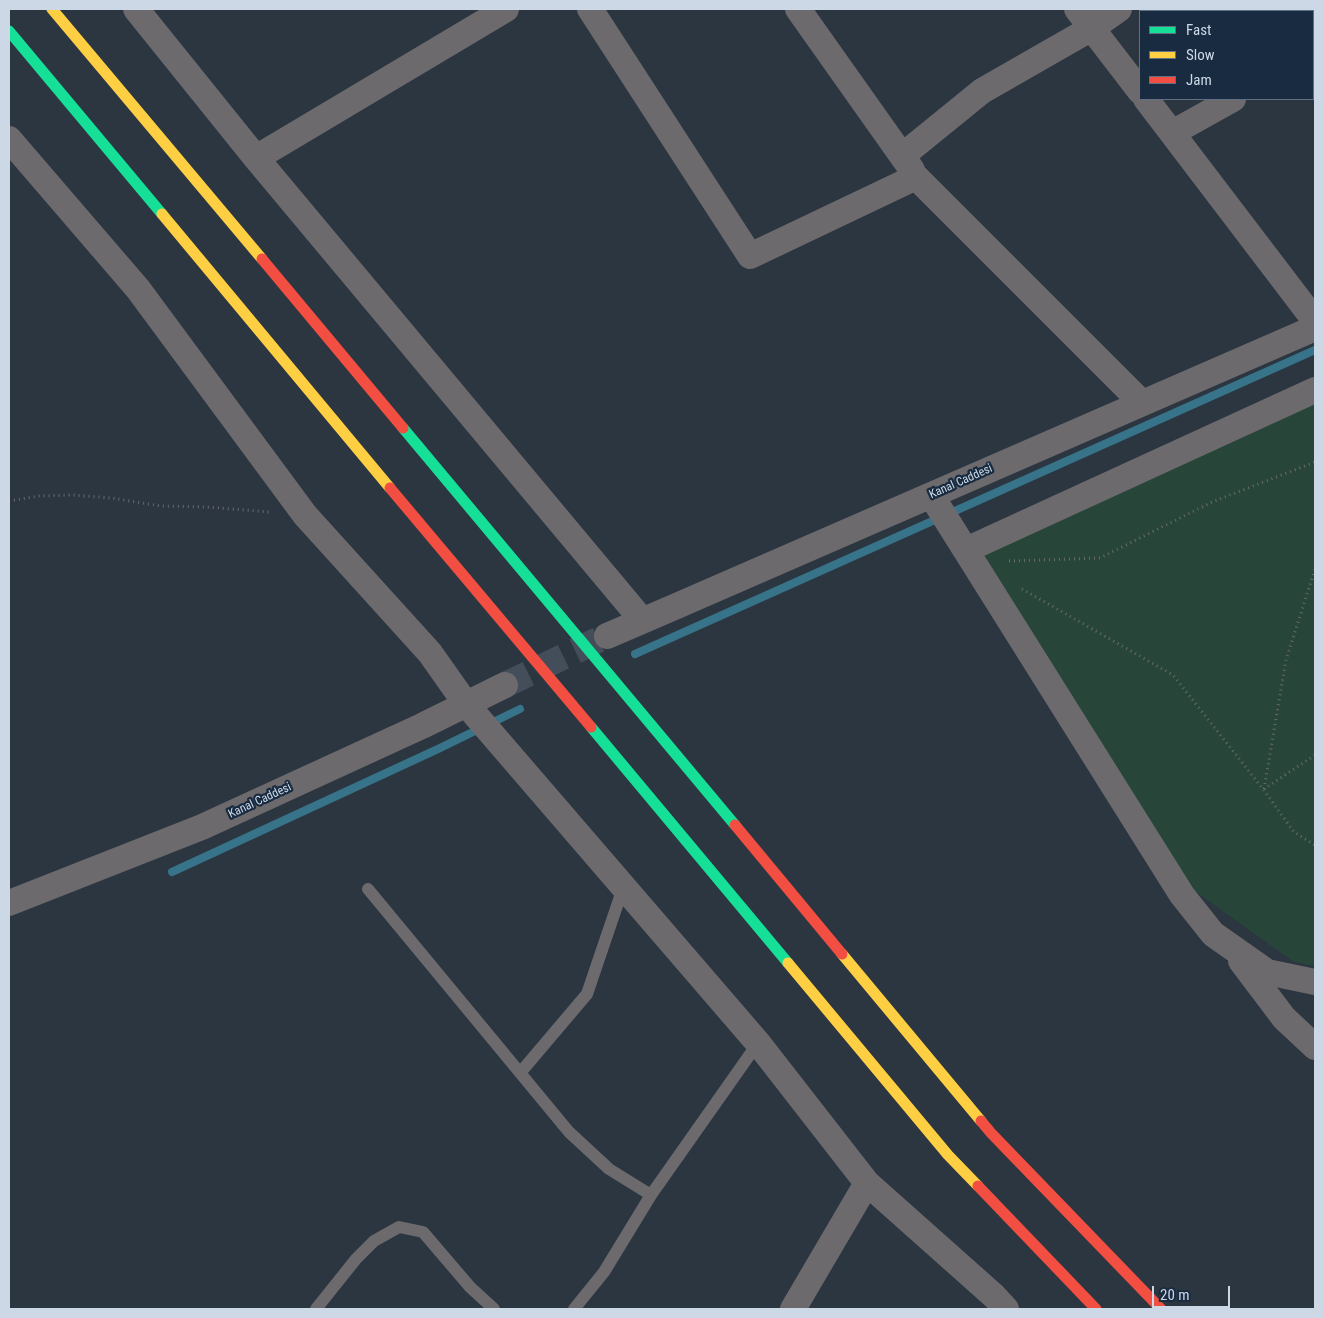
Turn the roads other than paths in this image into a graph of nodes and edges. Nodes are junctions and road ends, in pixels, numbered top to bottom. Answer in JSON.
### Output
{"nodes":[{"id":1,"x":52,"y":9,"type":"edge"},
{"id":2,"x":136,"y":9,"type":"edge"},
{"id":3,"x":506,"y":9,"type":"edge"},
{"id":4,"x":590,"y":9,"type":"edge"},
{"id":5,"x":798,"y":9,"type":"edge"},
{"id":6,"x":1118,"y":9,"type":"edge"},
{"id":7,"x":1085,"y":18,"type":"edge"},
{"id":8,"x":9,"y":31,"type":"edge"},
{"id":9,"x":1139,"y":90,"type":"edge"},
{"id":10,"x":1147,"y":100,"type":"edge"},
{"id":11,"x":1231,"y":100,"type":"edge"},
{"id":12,"x":1172,"y":133,"type":"junction"},
{"id":13,"x":9,"y":139,"type":"edge"},
{"id":14,"x":256,"y":158,"type":"junction"},
{"id":15,"x":909,"y":166,"type":"junction"},
{"id":16,"x":1315,"y":321,"type":"edge"},
{"id":17,"x":1315,"y":328,"type":"edge"},
{"id":18,"x":1315,"y":390,"type":"edge"},
{"id":19,"x":1142,"y":403,"type":"junction"},
{"id":20,"x":937,"y":504,"type":"junction"},
{"id":21,"x":967,"y":551,"type":"junction"},
{"id":22,"x":642,"y":620,"type":"junction"},
{"id":23,"x":607,"y":636,"type":"tunnel mouth"},
{"id":24,"x":505,"y":685,"type":"tunnel mouth"},
{"id":25,"x":466,"y":704,"type":"junction"},
{"id":26,"x":623,"y":888,"type":"junction"},
{"id":27,"x":368,"y":889,"type":"dead end"},
{"id":28,"x":9,"y":903,"type":"edge"},
{"id":29,"x":1228,"y":944,"type":"junction"},
{"id":30,"x":1315,"y":982,"type":"edge"},
{"id":31,"x":758,"y":1043,"type":"junction"},
{"id":32,"x":1315,"y":1048,"type":"edge"},
{"id":33,"x":520,"y":1073,"type":"junction"},
{"id":34,"x":867,"y":1183,"type":"junction"},
{"id":35,"x":650,"y":1195,"type":"junction"},
{"id":36,"x":995,"y":1305,"type":"edge"},
{"id":37,"x":316,"y":1309,"type":"edge"},
{"id":38,"x":494,"y":1309,"type":"edge"},
{"id":39,"x":574,"y":1309,"type":"edge"},
{"id":40,"x":793,"y":1309,"type":"edge"},
{"id":41,"x":1096,"y":1309,"type":"edge"},
{"id":42,"x":1161,"y":1309,"type":"edge"}],
"edges":[{"from":1,"to":42,"type":"highway"},
{"from":2,"to":14,"type":"street"},
{"from":3,"to":14,"type":"street"},
{"from":4,"to":15,"type":"street"},
{"from":5,"to":15,"type":"street"},
{"from":6,"to":7,"type":"street"},
{"from":7,"to":9,"type":"street"},
{"from":7,"to":15,"type":"street"},
{"from":8,"to":41,"type":"highway"},
{"from":10,"to":12,"type":"street"},
{"from":11,"to":12,"type":"street"},
{"from":12,"to":16,"type":"street"},
{"from":13,"to":25,"type":"street"},
{"from":14,"to":22,"type":"street"},
{"from":15,"to":19,"type":"street"},
{"from":17,"to":19,"type":"street","name":"Kanal Caddesi"},
{"from":18,"to":21,"type":"street"},
{"from":19,"to":20,"type":"street","name":"Kanal Caddesi"},
{"from":20,"to":21,"type":"street"},
{"from":20,"to":22,"type":"street","name":"Kanal Caddesi"},
{"from":21,"to":29,"type":"street"},
{"from":22,"to":23,"type":"street","name":"Kanal Caddesi"},
{"from":24,"to":25,"type":"street","name":"Kanal Caddesi"},
{"from":25,"to":26,"type":"street"},
{"from":25,"to":28,"type":"street","name":"Kanal Caddesi"},
{"from":26,"to":31,"type":"street"},
{"from":26,"to":33,"type":"lane"},
{"from":27,"to":33,"type":"lane"},
{"from":29,"to":30,"type":"street"},
{"from":29,"to":32,"type":"street"},
{"from":31,"to":34,"type":"street"},
{"from":31,"to":35,"type":"lane"},
{"from":33,"to":35,"type":"lane"},
{"from":34,"to":36,"type":"street"},
{"from":34,"to":40,"type":"street"},
{"from":35,"to":39,"type":"lane"},
{"from":37,"to":38,"type":"lane"}]}
